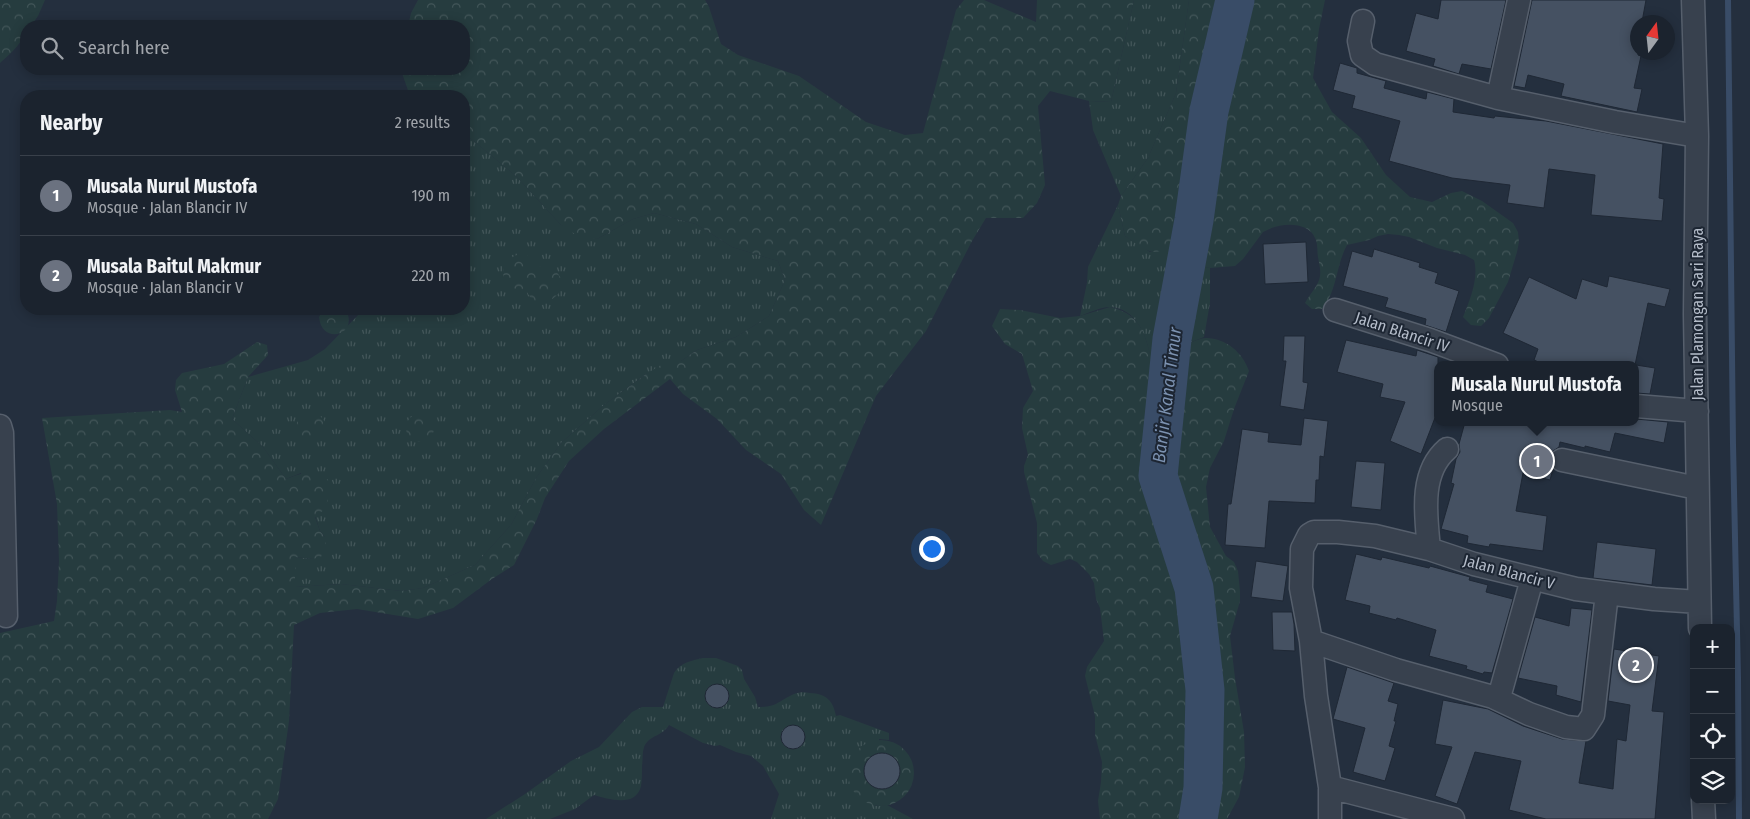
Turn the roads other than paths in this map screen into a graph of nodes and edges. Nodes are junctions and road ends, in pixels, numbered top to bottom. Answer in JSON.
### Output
{"nodes":[{"id":1,"x":1519,"y":0,"type":"edge"},
{"id":2,"x":1693,"y":0,"type":"edge"},
{"id":3,"x":1363,"y":21,"type":"dead end"},
{"id":4,"x":1498,"y":98,"type":"junction"},
{"id":5,"x":1697,"y":136,"type":"junction"},
{"id":6,"x":1336,"y":310,"type":"dead end"},
{"id":7,"x":1486,"y":361,"type":"edge"},
{"id":8,"x":1639,"y":406,"type":"edge"},
{"id":9,"x":1697,"y":411,"type":"junction"},
{"id":10,"x":0,"y":426,"type":"edge"},
{"id":11,"x":1446,"y":449,"type":"dead end"},
{"id":12,"x":1562,"y":460,"type":"dead end"},
{"id":13,"x":1697,"y":488,"type":"junction"},
{"id":14,"x":1430,"y":549,"type":"junction"},
{"id":15,"x":1532,"y":579,"type":"junction"},
{"id":16,"x":1607,"y":593,"type":"junction"},
{"id":17,"x":1699,"y":602,"type":"junction"},
{"id":18,"x":6,"y":616,"type":"dead end"},
{"id":19,"x":1700,"y":624,"type":"edge"},
{"id":20,"x":1311,"y":640,"type":"junction"},
{"id":21,"x":1493,"y":697,"type":"junction"},
{"id":22,"x":1330,"y":787,"type":"junction"},
{"id":23,"x":1703,"y":804,"type":"edge"},
{"id":24,"x":1330,"y":819,"type":"edge"},
{"id":25,"x":1454,"y":819,"type":"edge"},
{"id":26,"x":1704,"y":819,"type":"edge"}],
"edges":[{"from":1,"to":4,"type":"street"},
{"from":2,"to":5,"type":"street","name":"Jalan Plamongan Sari Raya"},
{"from":3,"to":4,"type":"street"},
{"from":4,"to":5,"type":"street"},
{"from":5,"to":9,"type":"street","name":"Jalan Plamongan Sari Raya"},
{"from":6,"to":7,"type":"street","name":"Jalan Blancir IV"},
{"from":8,"to":9,"type":"street"},
{"from":9,"to":13,"type":"street","name":"Jalan Plamongan Sari Raya"},
{"from":10,"to":18,"type":"street"},
{"from":11,"to":14,"type":"street"},
{"from":12,"to":13,"type":"street"},
{"from":13,"to":17,"type":"street","name":"Jalan Plamongan Sari Raya"},
{"from":14,"to":15,"type":"street","name":"Jalan Blancir V"},
{"from":14,"to":20,"type":"street","name":"Jalan Blancir V"},
{"from":15,"to":16,"type":"street","name":"Jalan Blancir V"},
{"from":15,"to":21,"type":"street"},
{"from":16,"to":17,"type":"street","name":"Jalan Blancir V"},
{"from":16,"to":21,"type":"street"},
{"from":17,"to":19,"type":"street","name":"Jalan Plamongan Sari Raya"},
{"from":20,"to":21,"type":"street"},
{"from":20,"to":22,"type":"street"},
{"from":22,"to":24,"type":"street"},
{"from":22,"to":25,"type":"street"},
{"from":23,"to":26,"type":"street"}]}
